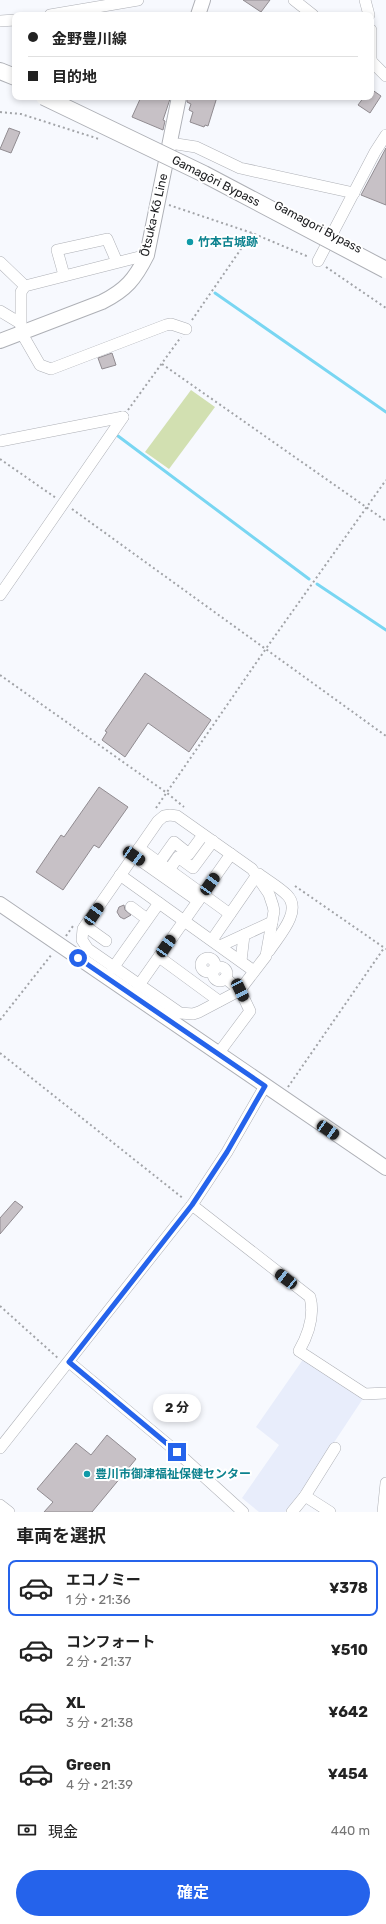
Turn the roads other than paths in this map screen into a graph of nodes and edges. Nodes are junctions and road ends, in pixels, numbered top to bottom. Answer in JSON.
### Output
{"nodes":[{"id":1,"x":138,"y":0,"type":"edge"},
{"id":2,"x":203,"y":0,"type":"edge"},
{"id":3,"x":294,"y":0,"type":"edge"},
{"id":4,"x":365,"y":0,"type":"edge"},
{"id":5,"x":68,"y":12,"type":"edge"},
{"id":6,"x":199,"y":12,"type":"edge"},
{"id":7,"x":309,"y":12,"type":"edge"},
{"id":8,"x":368,"y":12,"type":"edge"},
{"id":9,"x":12,"y":20,"type":"edge"},
{"id":10,"x":0,"y":21,"type":"edge"},
{"id":11,"x":374,"y":64,"type":"edge"},
{"id":12,"x":0,"y":70,"type":"edge"},
{"id":13,"x":12,"y":76,"type":"edge"},
{"id":14,"x":386,"y":76,"type":"edge"},
{"id":15,"x":0,"y":77,"type":"edge"},
{"id":16,"x":12,"y":83,"type":"edge"},
{"id":17,"x":50,"y":100,"type":"edge"},
{"id":18,"x":62,"y":100,"type":"edge"},
{"id":19,"x":178,"y":100,"type":"edge"},
{"id":20,"x":386,"y":135,"type":"edge"},
{"id":21,"x":170,"y":143,"type":"junction"},
{"id":22,"x":354,"y":193,"type":"junction"},
{"id":23,"x":147,"y":255,"type":"junction"},
{"id":24,"x":318,"y":261,"type":"road end"},
{"id":25,"x":0,"y":262,"type":"edge"},
{"id":26,"x":117,"y":262,"type":"junction"},
{"id":27,"x":386,"y":263,"type":"edge"},
{"id":28,"x":386,"y":270,"type":"edge"},
{"id":29,"x":64,"y":275,"type":"junction"},
{"id":30,"x":25,"y":286,"type":"junction"},
{"id":31,"x":0,"y":311,"type":"edge"},
{"id":32,"x":20,"y":328,"type":"junction"},
{"id":33,"x":186,"y":329,"type":"dead end"},
{"id":34,"x":0,"y":341,"type":"edge"},
{"id":35,"x":0,"y":441,"type":"edge"},
{"id":36,"x":0,"y":595,"type":"edge"},
{"id":37,"x":208,"y":838,"type":"junction"},
{"id":38,"x":136,"y":852,"type":"junction"},
{"id":39,"x":231,"y":854,"type":"junction"},
{"id":40,"x":159,"y":863,"type":"junction"},
{"id":41,"x":169,"y":870,"type":"junction"},
{"id":42,"x":255,"y":872,"type":"junction"},
{"id":43,"x":120,"y":875,"type":"junction"},
{"id":44,"x":201,"y":897,"type":"junction"},
{"id":45,"x":159,"y":903,"type":"junction"},
{"id":46,"x":0,"y":904,"type":"edge"},
{"id":47,"x":131,"y":907,"type":"dead end"},
{"id":48,"x":230,"y":914,"type":"junction"},
{"id":49,"x":147,"y":919,"type":"junction"},
{"id":50,"x":184,"y":921,"type":"junction"},
{"id":51,"x":272,"y":922,"type":"junction"},
{"id":52,"x":85,"y":926,"type":"junction"},
{"id":53,"x":244,"y":935,"type":"junction"},
{"id":54,"x":106,"y":941,"type":"dead end"},
{"id":55,"x":216,"y":943,"type":"junction"},
{"id":56,"x":266,"y":956,"type":"junction"},
{"id":57,"x":159,"y":957,"type":"junction"},
{"id":58,"x":241,"y":961,"type":"junction"},
{"id":59,"x":113,"y":968,"type":"junction"},
{"id":60,"x":214,"y":969,"type":"dead end"},
{"id":61,"x":254,"y":971,"type":"junction"},
{"id":62,"x":139,"y":985,"type":"junction"},
{"id":63,"x":240,"y":990,"type":"junction"},
{"id":64,"x":219,"y":1001,"type":"junction"},
{"id":65,"x":218,"y":1054,"type":"junction"},
{"id":66,"x":265,"y":1086,"type":"junction"},
{"id":67,"x":386,"y":1168,"type":"edge"},
{"id":68,"x":192,"y":1205,"type":"junction"},
{"id":69,"x":69,"y":1362,"type":"junction"},
{"id":70,"x":386,"y":1393,"type":"edge"},
{"id":71,"x":0,"y":1448,"type":"edge"},
{"id":72,"x":335,"y":1448,"type":"dead end"},
{"id":73,"x":386,"y":1483,"type":"edge"},
{"id":74,"x":305,"y":1496,"type":"junction"},
{"id":75,"x":0,"y":1505,"type":"edge"},
{"id":76,"x":9,"y":1512,"type":"edge"},
{"id":77,"x":243,"y":1512,"type":"edge"},
{"id":78,"x":292,"y":1512,"type":"edge"},
{"id":79,"x":330,"y":1512,"type":"edge"},
{"id":80,"x":384,"y":1512,"type":"edge"}],
"edges":[{"from":1,"to":5,"type":"street"},
{"from":2,"to":6,"type":"main road"},
{"from":3,"to":7,"type":"street"},
{"from":4,"to":8,"type":"street"},
{"from":9,"to":10,"type":"street"},
{"from":11,"to":14,"type":"street"},
{"from":12,"to":13,"type":"highway"},
{"from":15,"to":16,"type":"highway"},
{"from":17,"to":28,"type":"highway","name":"Gamagōri Bypass","bridge":true},
{"from":18,"to":27,"type":"highway","name":"Gamagori Bypass"},
{"from":19,"to":21,"type":"main road","name":"Ōtsuka-Kō Line"},
{"from":20,"to":22,"type":"street"},
{"from":21,"to":22,"type":"street"},
{"from":21,"to":23,"type":"main road","name":"Ōtsuka-Kō Line"},
{"from":22,"to":24,"type":"street"},
{"from":23,"to":26,"type":"street"},
{"from":23,"to":32,"type":"main road","name":"Ōtsuka-Kō Line"},
{"from":25,"to":30,"type":"street"},
{"from":26,"to":29,"type":"street"},
{"from":26,"to":29,"type":"street"},
{"from":29,"to":30,"type":"street"},
{"from":30,"to":32,"type":"street"},
{"from":31,"to":32,"type":"street"},
{"from":32,"to":33,"type":"street"},
{"from":32,"to":34,"type":"main road","name":"Ōtsuka-Kō Line"},
{"from":35,"to":36,"type":"street"},
{"from":37,"to":38,"type":"street"},
{"from":37,"to":39,"type":"street"},
{"from":37,"to":40,"type":"street"},
{"from":37,"to":41,"type":"street"},
{"from":38,"to":40,"type":"street"},
{"from":38,"to":43,"type":"street"},
{"from":38,"to":44,"type":"street"},
{"from":39,"to":42,"type":"street"},
{"from":39,"to":44,"type":"street"},
{"from":40,"to":41,"type":"street"},
{"from":41,"to":44,"type":"street"},
{"from":42,"to":48,"type":"street"},
{"from":42,"to":51,"type":"street"},
{"from":42,"to":56,"type":"street"},
{"from":43,"to":45,"type":"street"},
{"from":43,"to":52,"type":"street"},
{"from":44,"to":48,"type":"street"},
{"from":44,"to":50,"type":"street"},
{"from":45,"to":49,"type":"street"},
{"from":45,"to":50,"type":"street"},
{"from":46,"to":65,"type":"main road"},
{"from":47,"to":49,"type":"street"},
{"from":48,"to":55,"type":"street"},
{"from":49,"to":59,"type":"street"},
{"from":50,"to":55,"type":"street"},
{"from":50,"to":57,"type":"street"},
{"from":51,"to":53,"type":"street"},
{"from":51,"to":56,"type":"street"},
{"from":52,"to":54,"type":"street"},
{"from":52,"to":59,"type":"street"},
{"from":53,"to":55,"type":"street"},
{"from":53,"to":58,"type":"street"},
{"from":55,"to":58,"type":"street"},
{"from":56,"to":61,"type":"street"},
{"from":57,"to":62,"type":"street"},
{"from":57,"to":64,"type":"street"},
{"from":58,"to":61,"type":"street"},
{"from":59,"to":62,"type":"street"},
{"from":60,"to":63,"type":"street"},
{"from":61,"to":63,"type":"street"},
{"from":62,"to":64,"type":"street"},
{"from":63,"to":64,"type":"street"},
{"from":63,"to":65,"type":"street"},
{"from":65,"to":66,"type":"main road"},
{"from":66,"to":67,"type":"main road"},
{"from":66,"to":68,"type":"street"},
{"from":68,"to":69,"type":"street"},
{"from":68,"to":70,"type":"street"},
{"from":69,"to":71,"type":"street"},
{"from":69,"to":77,"type":"street"},
{"from":72,"to":74,"type":"street"},
{"from":73,"to":80,"type":"street"},
{"from":74,"to":78,"type":"street"},
{"from":74,"to":79,"type":"street"},
{"from":75,"to":76,"type":"street"}]}
